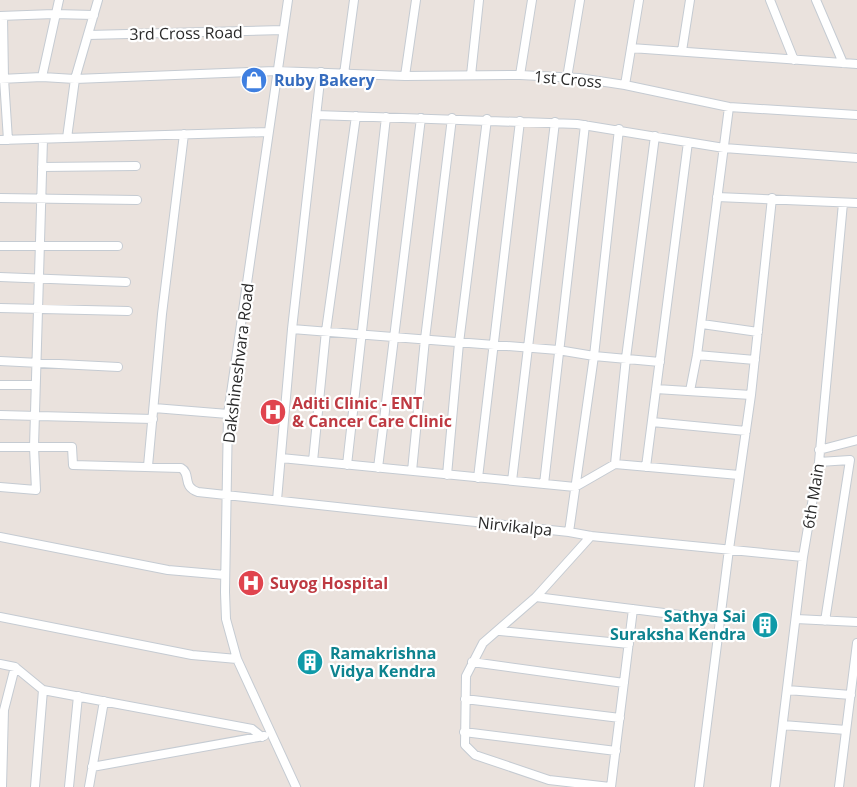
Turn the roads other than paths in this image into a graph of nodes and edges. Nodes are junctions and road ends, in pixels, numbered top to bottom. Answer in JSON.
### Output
{"nodes":[{"id":1,"x":58,"y":0,"type":"edge"},
{"id":2,"x":98,"y":0,"type":"edge"},
{"id":3,"x":288,"y":0,"type":"edge"},
{"id":4,"x":354,"y":0,"type":"edge"},
{"id":5,"x":416,"y":0,"type":"edge"},
{"id":6,"x":478,"y":0,"type":"edge"},
{"id":7,"x":531,"y":0,"type":"edge"},
{"id":8,"x":580,"y":0,"type":"edge"},
{"id":9,"x":639,"y":0,"type":"edge"},
{"id":10,"x":690,"y":0,"type":"edge"},
{"id":11,"x":770,"y":0,"type":"edge"},
{"id":12,"x":816,"y":0,"type":"edge"},
{"id":13,"x":54,"y":14,"type":"junction"},
{"id":14,"x":94,"y":15,"type":"junction"},
{"id":15,"x":2,"y":16,"type":"edge"},
{"id":16,"x":283,"y":30,"type":"junction"},
{"id":17,"x":88,"y":35,"type":"junction"},
{"id":18,"x":631,"y":48,"type":"junction"},
{"id":19,"x":682,"y":51,"type":"junction"},
{"id":20,"x":794,"y":60,"type":"junction"},
{"id":21,"x":843,"y":63,"type":"junction"},
{"id":22,"x":857,"y":64,"type":"edge"},
{"id":23,"x":276,"y":71,"type":"junction"},
{"id":24,"x":321,"y":72,"type":"junction"},
{"id":25,"x":344,"y":74,"type":"junction"},
{"id":26,"x":471,"y":75,"type":"junction"},
{"id":27,"x":520,"y":75,"type":"junction"},
{"id":28,"x":405,"y":76,"type":"junction"},
{"id":29,"x":42,"y":77,"type":"junction"},
{"id":30,"x":567,"y":78,"type":"junction"},
{"id":31,"x":2,"y":79,"type":"edge"},
{"id":32,"x":75,"y":79,"type":"junction"},
{"id":33,"x":625,"y":85,"type":"junction"},
{"id":34,"x":729,"y":107,"type":"junction"},
{"id":35,"x":316,"y":115,"type":"junction"},
{"id":36,"x":857,"y":115,"type":"edge"},
{"id":37,"x":356,"y":116,"type":"junction"},
{"id":38,"x":386,"y":117,"type":"junction"},
{"id":39,"x":421,"y":118,"type":"junction"},
{"id":40,"x":452,"y":118,"type":"junction"},
{"id":41,"x":487,"y":119,"type":"junction"},
{"id":42,"x":520,"y":120,"type":"junction"},
{"id":43,"x":555,"y":122,"type":"junction"},
{"id":44,"x":585,"y":125,"type":"junction"},
{"id":45,"x":619,"y":129,"type":"junction"},
{"id":46,"x":268,"y":132,"type":"junction"},
{"id":47,"x":184,"y":134,"type":"junction"},
{"id":48,"x":655,"y":136,"type":"junction"},
{"id":49,"x":67,"y":138,"type":"junction"},
{"id":50,"x":43,"y":139,"type":"junction"},
{"id":51,"x":4,"y":140,"type":"edge"},
{"id":52,"x":688,"y":142,"type":"junction"},
{"id":53,"x":724,"y":148,"type":"junction"},
{"id":54,"x":857,"y":158,"type":"edge"},
{"id":55,"x":136,"y":166,"type":"dead end"},
{"id":56,"x":42,"y":167,"type":"junction"},
{"id":57,"x":717,"y":197,"type":"junction"},
{"id":58,"x":0,"y":198,"type":"edge"},
{"id":59,"x":41,"y":198,"type":"junction"},
{"id":60,"x":772,"y":198,"type":"junction"},
{"id":61,"x":137,"y":200,"type":"dead end"},
{"id":62,"x":843,"y":203,"type":"junction"},
{"id":63,"x":857,"y":203,"type":"edge"},
{"id":64,"x":0,"y":246,"type":"edge"},
{"id":65,"x":39,"y":246,"type":"junction"},
{"id":66,"x":118,"y":246,"type":"dead end"},
{"id":67,"x":0,"y":278,"type":"edge"},
{"id":68,"x":39,"y":278,"type":"junction"},
{"id":69,"x":126,"y":282,"type":"dead end"},
{"id":70,"x":0,"y":308,"type":"edge"},
{"id":71,"x":37,"y":310,"type":"junction"},
{"id":72,"x":128,"y":311,"type":"dead end"},
{"id":73,"x":702,"y":324,"type":"junction"},
{"id":74,"x":292,"y":329,"type":"junction"},
{"id":75,"x":326,"y":332,"type":"junction"},
{"id":76,"x":758,"y":332,"type":"junction"},
{"id":77,"x":362,"y":334,"type":"junction"},
{"id":78,"x":394,"y":336,"type":"junction"},
{"id":79,"x":425,"y":339,"type":"junction"},
{"id":80,"x":459,"y":343,"type":"junction"},
{"id":81,"x":494,"y":346,"type":"junction"},
{"id":82,"x":527,"y":348,"type":"junction"},
{"id":83,"x":558,"y":351,"type":"junction"},
{"id":84,"x":697,"y":355,"type":"junction"},
{"id":85,"x":594,"y":356,"type":"junction"},
{"id":86,"x":626,"y":358,"type":"junction"},
{"id":87,"x":755,"y":360,"type":"junction"},
{"id":88,"x":0,"y":361,"type":"edge"},
{"id":89,"x":660,"y":362,"type":"junction"},
{"id":90,"x":36,"y":363,"type":"junction"},
{"id":91,"x":118,"y":367,"type":"dead end"},
{"id":92,"x":0,"y":385,"type":"edge"},
{"id":93,"x":35,"y":385,"type":"junction"},
{"id":94,"x":656,"y":389,"type":"junction"},
{"id":95,"x":690,"y":391,"type":"junction"},
{"id":96,"x":751,"y":395,"type":"junction"},
{"id":97,"x":154,"y":408,"type":"junction"},
{"id":98,"x":228,"y":414,"type":"junction"},
{"id":99,"x":0,"y":415,"type":"edge"},
{"id":100,"x":34,"y":415,"type":"junction"},
{"id":101,"x":153,"y":419,"type":"junction"},
{"id":102,"x":652,"y":422,"type":"junction"},
{"id":103,"x":746,"y":431,"type":"junction"},
{"id":104,"x":857,"y":440,"type":"edge"},
{"id":105,"x":0,"y":447,"type":"edge"},
{"id":106,"x":34,"y":447,"type":"junction"},
{"id":107,"x":819,"y":450,"type":"junction"},
{"id":108,"x":281,"y":458,"type":"junction"},
{"id":109,"x":313,"y":461,"type":"junction"},
{"id":110,"x":819,"y":462,"type":"junction"},
{"id":111,"x":615,"y":464,"type":"junction"},
{"id":112,"x":347,"y":465,"type":"junction"},
{"id":113,"x":148,"y":466,"type":"junction"},
{"id":114,"x":646,"y":466,"type":"junction"},
{"id":115,"x":378,"y":468,"type":"junction"},
{"id":116,"x":412,"y":471,"type":"junction"},
{"id":117,"x":447,"y":475,"type":"junction"},
{"id":118,"x":739,"y":475,"type":"junction"},
{"id":119,"x":478,"y":478,"type":"junction"},
{"id":120,"x":512,"y":481,"type":"junction"},
{"id":121,"x":544,"y":484,"type":"junction"},
{"id":122,"x":0,"y":487,"type":"edge"},
{"id":123,"x":575,"y":487,"type":"junction"},
{"id":124,"x":226,"y":495,"type":"junction"},
{"id":125,"x":277,"y":500,"type":"junction"},
{"id":126,"x":569,"y":532,"type":"junction"},
{"id":127,"x":591,"y":536,"type":"junction"},
{"id":128,"x":0,"y":537,"type":"edge"},
{"id":129,"x":729,"y":549,"type":"junction"},
{"id":130,"x":803,"y":557,"type":"junction"},
{"id":131,"x":225,"y":575,"type":"junction"},
{"id":132,"x":536,"y":597,"type":"junction"},
{"id":133,"x":633,"y":609,"type":"junction"},
{"id":134,"x":0,"y":617,"type":"edge"},
{"id":135,"x":796,"y":619,"type":"junction"},
{"id":136,"x":720,"y":620,"type":"junction"},
{"id":137,"x":825,"y":621,"type":"junction"},
{"id":138,"x":857,"y":622,"type":"edge"},
{"id":139,"x":500,"y":631,"type":"junction"},
{"id":140,"x":857,"y":643,"type":"edge"},
{"id":141,"x":629,"y":644,"type":"junction"},
{"id":142,"x":237,"y":659,"type":"junction"},
{"id":143,"x":472,"y":662,"type":"junction"},
{"id":144,"x":0,"y":664,"type":"edge"},
{"id":145,"x":15,"y":667,"type":"junction"},
{"id":146,"x":624,"y":682,"type":"junction"},
{"id":147,"x":43,"y":690,"type":"junction"},
{"id":148,"x":787,"y":690,"type":"junction"},
{"id":149,"x":851,"y":695,"type":"junction"},
{"id":150,"x":78,"y":696,"type":"junction"},
{"id":151,"x":465,"y":699,"type":"junction"},
{"id":152,"x":104,"y":701,"type":"junction"},
{"id":153,"x":2,"y":710,"type":"edge"},
{"id":154,"x":620,"y":718,"type":"junction"},
{"id":155,"x":783,"y":725,"type":"junction"},
{"id":156,"x":846,"y":730,"type":"junction"},
{"id":157,"x":464,"y":732,"type":"junction"},
{"id":158,"x":273,"y":735,"type":"junction"},
{"id":159,"x":262,"y":737,"type":"junction"},
{"id":160,"x":616,"y":752,"type":"junction"},
{"id":161,"x":92,"y":767,"type":"junction"},
{"id":162,"x":548,"y":783,"type":"edge"},
{"id":163,"x":2,"y":787,"type":"edge"},
{"id":164,"x":35,"y":787,"type":"edge"},
{"id":165,"x":69,"y":787,"type":"edge"},
{"id":166,"x":89,"y":787,"type":"edge"},
{"id":167,"x":296,"y":787,"type":"edge"},
{"id":168,"x":610,"y":787,"type":"edge"},
{"id":169,"x":699,"y":787,"type":"edge"},
{"id":170,"x":775,"y":787,"type":"edge"},
{"id":171,"x":839,"y":787,"type":"edge"}],
"edges":[{"from":1,"to":13,"type":"street"},
{"from":2,"to":14,"type":"street"},
{"from":3,"to":16,"type":"street","name":"Dakshineshvara Road"},
{"from":4,"to":25,"type":"street"},
{"from":5,"to":28,"type":"street"},
{"from":6,"to":26,"type":"street"},
{"from":7,"to":27,"type":"street"},
{"from":8,"to":30,"type":"street"},
{"from":9,"to":18,"type":"street"},
{"from":10,"to":19,"type":"street"},
{"from":11,"to":20,"type":"street"},
{"from":12,"to":21,"type":"street"},
{"from":13,"to":14,"type":"street"},
{"from":13,"to":15,"type":"street"},
{"from":13,"to":29,"type":"street"},
{"from":14,"to":17,"type":"street"},
{"from":15,"to":31,"type":"street"},
{"from":16,"to":17,"type":"street","name":"3rd Cross Road"},
{"from":16,"to":23,"type":"street","name":"Dakshineshvara Road"},
{"from":17,"to":32,"type":"street"},
{"from":18,"to":19,"type":"street"},
{"from":18,"to":33,"type":"street"},
{"from":19,"to":20,"type":"street"},
{"from":20,"to":21,"type":"street"},
{"from":21,"to":22,"type":"street"},
{"from":23,"to":24,"type":"street","name":"1st Cross"},
{"from":23,"to":32,"type":"street","name":"1st Cross"},
{"from":23,"to":46,"type":"street","name":"Dakshineshvara Road"},
{"from":24,"to":25,"type":"street","name":"1st Cross"},
{"from":24,"to":35,"type":"street"},
{"from":25,"to":28,"type":"street","name":"1st Cross"},
{"from":26,"to":27,"type":"street","name":"1st Cross"},
{"from":26,"to":28,"type":"street","name":"1st Cross"},
{"from":27,"to":30,"type":"street","name":"1st Cross"},
{"from":29,"to":31,"type":"street","name":"1st Cross"},
{"from":29,"to":32,"type":"street","name":"1st Cross"},
{"from":30,"to":33,"type":"street","name":"1st Cross"},
{"from":31,"to":51,"type":"street"},
{"from":32,"to":49,"type":"street"},
{"from":33,"to":34,"type":"street","name":"1st Cross"},
{"from":34,"to":36,"type":"street","name":"1st Cross"},
{"from":34,"to":53,"type":"street"},
{"from":35,"to":37,"type":"street"},
{"from":35,"to":74,"type":"street"},
{"from":37,"to":38,"type":"street"},
{"from":37,"to":75,"type":"street"},
{"from":38,"to":39,"type":"street"},
{"from":38,"to":77,"type":"street"},
{"from":39,"to":40,"type":"street"},
{"from":39,"to":78,"type":"street"},
{"from":40,"to":41,"type":"street"},
{"from":40,"to":79,"type":"street"},
{"from":41,"to":42,"type":"street"},
{"from":41,"to":80,"type":"street"},
{"from":42,"to":43,"type":"street"},
{"from":42,"to":81,"type":"street"},
{"from":43,"to":44,"type":"street"},
{"from":43,"to":82,"type":"street"},
{"from":44,"to":45,"type":"street"},
{"from":44,"to":83,"type":"street"},
{"from":45,"to":48,"type":"street"},
{"from":45,"to":85,"type":"street"},
{"from":46,"to":47,"type":"street"},
{"from":46,"to":98,"type":"street","name":"Dakshineshvara Road"},
{"from":47,"to":49,"type":"street"},
{"from":47,"to":97,"type":"street"},
{"from":48,"to":52,"type":"street"},
{"from":48,"to":86,"type":"street"},
{"from":49,"to":50,"type":"street"},
{"from":50,"to":51,"type":"street"},
{"from":50,"to":56,"type":"street"},
{"from":52,"to":53,"type":"street"},
{"from":52,"to":89,"type":"street"},
{"from":53,"to":54,"type":"street"},
{"from":53,"to":57,"type":"street"},
{"from":55,"to":56,"type":"street"},
{"from":56,"to":59,"type":"street"},
{"from":57,"to":60,"type":"street"},
{"from":57,"to":73,"type":"street"},
{"from":58,"to":59,"type":"street"},
{"from":59,"to":61,"type":"street"},
{"from":59,"to":65,"type":"street"},
{"from":60,"to":62,"type":"street"},
{"from":60,"to":76,"type":"street"},
{"from":62,"to":63,"type":"street"},
{"from":62,"to":107,"type":"street","name":"6th Main"},
{"from":64,"to":65,"type":"street"},
{"from":65,"to":66,"type":"street"},
{"from":65,"to":68,"type":"street"},
{"from":67,"to":68,"type":"street"},
{"from":68,"to":69,"type":"street"},
{"from":68,"to":71,"type":"street"},
{"from":70,"to":71,"type":"street"},
{"from":71,"to":72,"type":"street"},
{"from":71,"to":90,"type":"street"},
{"from":73,"to":76,"type":"street"},
{"from":73,"to":84,"type":"street"},
{"from":74,"to":75,"type":"street"},
{"from":74,"to":108,"type":"street"},
{"from":75,"to":77,"type":"street"},
{"from":75,"to":109,"type":"street"},
{"from":76,"to":87,"type":"street"},
{"from":77,"to":78,"type":"street"},
{"from":77,"to":112,"type":"street"},
{"from":78,"to":79,"type":"street"},
{"from":78,"to":115,"type":"street"},
{"from":79,"to":80,"type":"street"},
{"from":79,"to":116,"type":"street"},
{"from":80,"to":81,"type":"street"},
{"from":80,"to":117,"type":"street"},
{"from":81,"to":82,"type":"street"},
{"from":81,"to":119,"type":"street"},
{"from":82,"to":83,"type":"street"},
{"from":82,"to":120,"type":"street"},
{"from":83,"to":85,"type":"street"},
{"from":83,"to":121,"type":"street"},
{"from":84,"to":87,"type":"street"},
{"from":84,"to":95,"type":"street"},
{"from":85,"to":86,"type":"street"},
{"from":85,"to":123,"type":"street"},
{"from":86,"to":89,"type":"street"},
{"from":86,"to":111,"type":"street"},
{"from":87,"to":96,"type":"street"},
{"from":88,"to":90,"type":"street"},
{"from":89,"to":94,"type":"street"},
{"from":90,"to":91,"type":"street"},
{"from":90,"to":93,"type":"street"},
{"from":92,"to":93,"type":"street"},
{"from":93,"to":100,"type":"street"},
{"from":94,"to":95,"type":"street"},
{"from":94,"to":102,"type":"street"},
{"from":95,"to":96,"type":"street"},
{"from":96,"to":103,"type":"street"},
{"from":97,"to":98,"type":"street"},
{"from":97,"to":101,"type":"street"},
{"from":98,"to":124,"type":"street","name":"Dakshineshvara Road"},
{"from":99,"to":100,"type":"street"},
{"from":100,"to":101,"type":"street"},
{"from":100,"to":106,"type":"street"},
{"from":101,"to":113,"type":"street"},
{"from":102,"to":103,"type":"street"},
{"from":102,"to":114,"type":"street"},
{"from":103,"to":118,"type":"street"},
{"from":104,"to":107,"type":"street"},
{"from":105,"to":106,"type":"street"},
{"from":106,"to":113,"type":"street"},
{"from":106,"to":122,"type":"street"},
{"from":107,"to":110,"type":"street","name":"6th Main"},
{"from":108,"to":109,"type":"street"},
{"from":108,"to":125,"type":"street"},
{"from":109,"to":112,"type":"street"},
{"from":110,"to":130,"type":"street","name":"6th Main"},
{"from":110,"to":137,"type":"street"},
{"from":111,"to":114,"type":"street"},
{"from":111,"to":123,"type":"street"},
{"from":112,"to":115,"type":"street"},
{"from":113,"to":124,"type":"street","name":"Nirvikalpa"},
{"from":114,"to":118,"type":"street"},
{"from":115,"to":116,"type":"street"},
{"from":116,"to":117,"type":"street"},
{"from":117,"to":119,"type":"street"},
{"from":118,"to":129,"type":"street"},
{"from":119,"to":120,"type":"street"},
{"from":120,"to":121,"type":"street"},
{"from":121,"to":123,"type":"street"},
{"from":123,"to":126,"type":"street"},
{"from":124,"to":125,"type":"street","name":"Nirvikalpa"},
{"from":124,"to":131,"type":"street","name":"Dakshineshvara Road"},
{"from":125,"to":126,"type":"street","name":"Nirvikalpa"},
{"from":126,"to":127,"type":"street","name":"Nirvikalpa"},
{"from":127,"to":129,"type":"street","name":"Nirvikalpa"},
{"from":127,"to":132,"type":"street"},
{"from":128,"to":131,"type":"street"},
{"from":129,"to":130,"type":"street","name":"Nirvikalpa"},
{"from":129,"to":136,"type":"street"},
{"from":130,"to":135,"type":"street","name":"6th Main"},
{"from":131,"to":142,"type":"street","name":"Dakshineshvara Road"},
{"from":132,"to":133,"type":"street"},
{"from":132,"to":139,"type":"street"},
{"from":133,"to":136,"type":"street"},
{"from":133,"to":141,"type":"street"},
{"from":134,"to":142,"type":"street"},
{"from":135,"to":137,"type":"street"},
{"from":135,"to":148,"type":"street","name":"6th Main"},
{"from":136,"to":169,"type":"street"},
{"from":137,"to":138,"type":"street"},
{"from":139,"to":141,"type":"street"},
{"from":139,"to":143,"type":"street"},
{"from":140,"to":149,"type":"street"},
{"from":141,"to":146,"type":"street"},
{"from":142,"to":158,"type":"street","name":"Dakshineshvara Road"},
{"from":143,"to":146,"type":"street"},
{"from":143,"to":151,"type":"street"},
{"from":144,"to":145,"type":"street"},
{"from":145,"to":147,"type":"street"},
{"from":145,"to":153,"type":"street"},
{"from":146,"to":154,"type":"street"},
{"from":147,"to":150,"type":"street"},
{"from":147,"to":164,"type":"street"},
{"from":148,"to":149,"type":"street"},
{"from":148,"to":155,"type":"street","name":"6th Main"},
{"from":149,"to":156,"type":"street"},
{"from":150,"to":152,"type":"street"},
{"from":150,"to":165,"type":"street"},
{"from":151,"to":154,"type":"street"},
{"from":151,"to":157,"type":"street"},
{"from":152,"to":159,"type":"street"},
{"from":152,"to":161,"type":"street"},
{"from":153,"to":163,"type":"street"},
{"from":154,"to":160,"type":"street"},
{"from":155,"to":156,"type":"street"},
{"from":155,"to":170,"type":"street","name":"6th Main"},
{"from":156,"to":171,"type":"street"},
{"from":157,"to":160,"type":"street"},
{"from":157,"to":162,"type":"street"},
{"from":158,"to":159,"type":"street"},
{"from":158,"to":167,"type":"street","name":"Dakshineshvara Road"},
{"from":159,"to":161,"type":"street"},
{"from":160,"to":168,"type":"street"},
{"from":161,"to":166,"type":"street"},
{"from":162,"to":168,"type":"street"}]}
